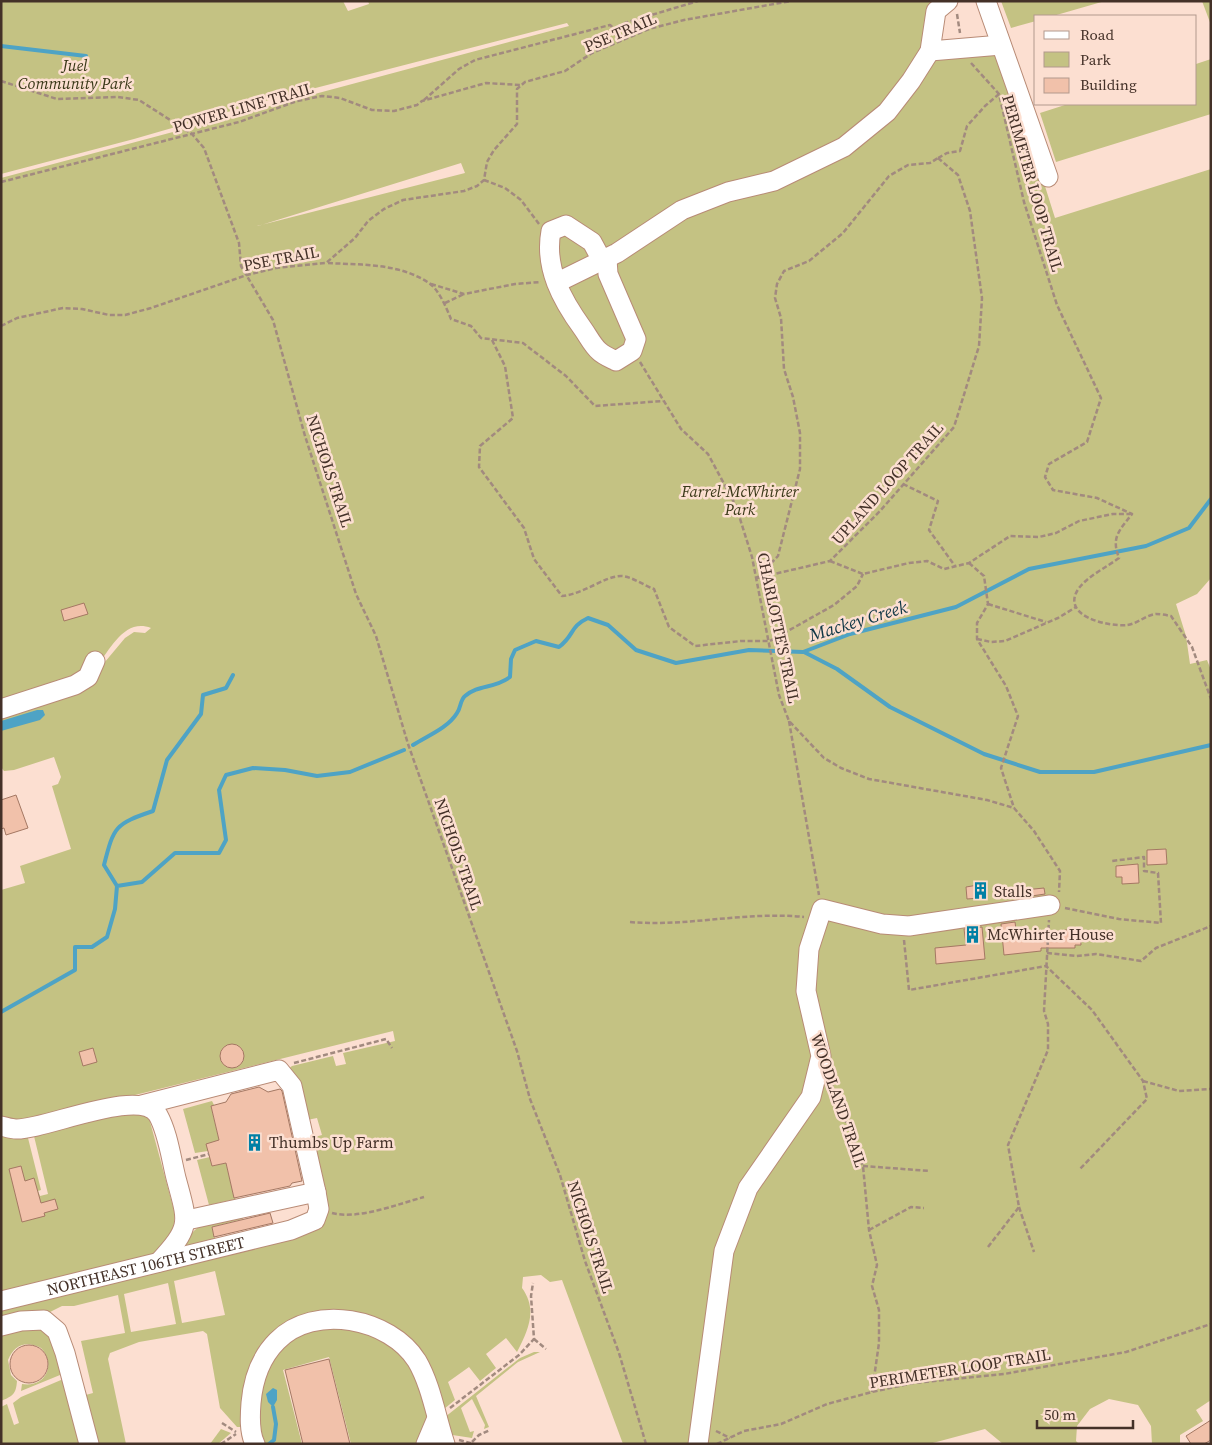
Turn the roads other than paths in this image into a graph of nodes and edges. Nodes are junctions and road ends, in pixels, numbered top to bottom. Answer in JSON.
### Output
{"nodes":[{"id":1,"x":986,"y":1,"type":"edge"},
{"id":2,"x":952,"y":4,"type":"edge"},
{"id":3,"x":1002,"y":45,"type":"junction"},
{"id":4,"x":930,"y":51,"type":"junction"},
{"id":5,"x":1048,"y":177,"type":"dead end"},
{"id":6,"x":607,"y":259,"type":"junction"},
{"id":7,"x":558,"y":282,"type":"junction"},
{"id":8,"x":95,"y":661,"type":"dead end"},
{"id":9,"x":1,"y":709,"type":"edge"},
{"id":10,"x":1050,"y":905,"type":"road end"},
{"id":11,"x":142,"y":1105,"type":"junction"},
{"id":12,"x":1,"y":1126,"type":"edge"},
{"id":13,"x":317,"y":1201,"type":"junction"},
{"id":14,"x":187,"y":1220,"type":"junction"},
{"id":15,"x":159,"y":1262,"type":"junction"},
{"id":16,"x":1,"y":1301,"type":"edge"},
{"id":17,"x":1,"y":1326,"type":"edge"},
{"id":18,"x":437,"y":1418,"type":"junction"},
{"id":19,"x":89,"y":1444,"type":"edge"},
{"id":20,"x":255,"y":1444,"type":"edge"},
{"id":21,"x":426,"y":1444,"type":"edge"},
{"id":22,"x":445,"y":1444,"type":"edge"},
{"id":23,"x":698,"y":1444,"type":"edge"}],
"edges":[{"from":1,"to":3,"type":"street"},
{"from":2,"to":4,"type":"street"},
{"from":3,"to":4,"type":"street"},
{"from":3,"to":5,"type":"street"},
{"from":4,"to":6,"type":"street"},
{"from":6,"to":7,"type":"street"},
{"from":6,"to":7,"type":"street"},
{"from":6,"to":7,"type":"street"},
{"from":8,"to":9,"type":"street"},
{"from":10,"to":23,"type":"street","name":"WOODLAND TRAIL"},
{"from":11,"to":12,"type":"street"},
{"from":11,"to":13,"type":"street"},
{"from":11,"to":14,"type":"street"},
{"from":13,"to":14,"type":"street"},
{"from":13,"to":15,"type":"street","name":"NORTHEAST 106TH STREET"},
{"from":14,"to":15,"type":"street"},
{"from":15,"to":16,"type":"street","name":"NORTHEAST 106TH STREET"},
{"from":17,"to":19,"type":"street"},
{"from":18,"to":20,"type":"street"},
{"from":18,"to":21,"type":"street"},
{"from":18,"to":22,"type":"street"}]}
